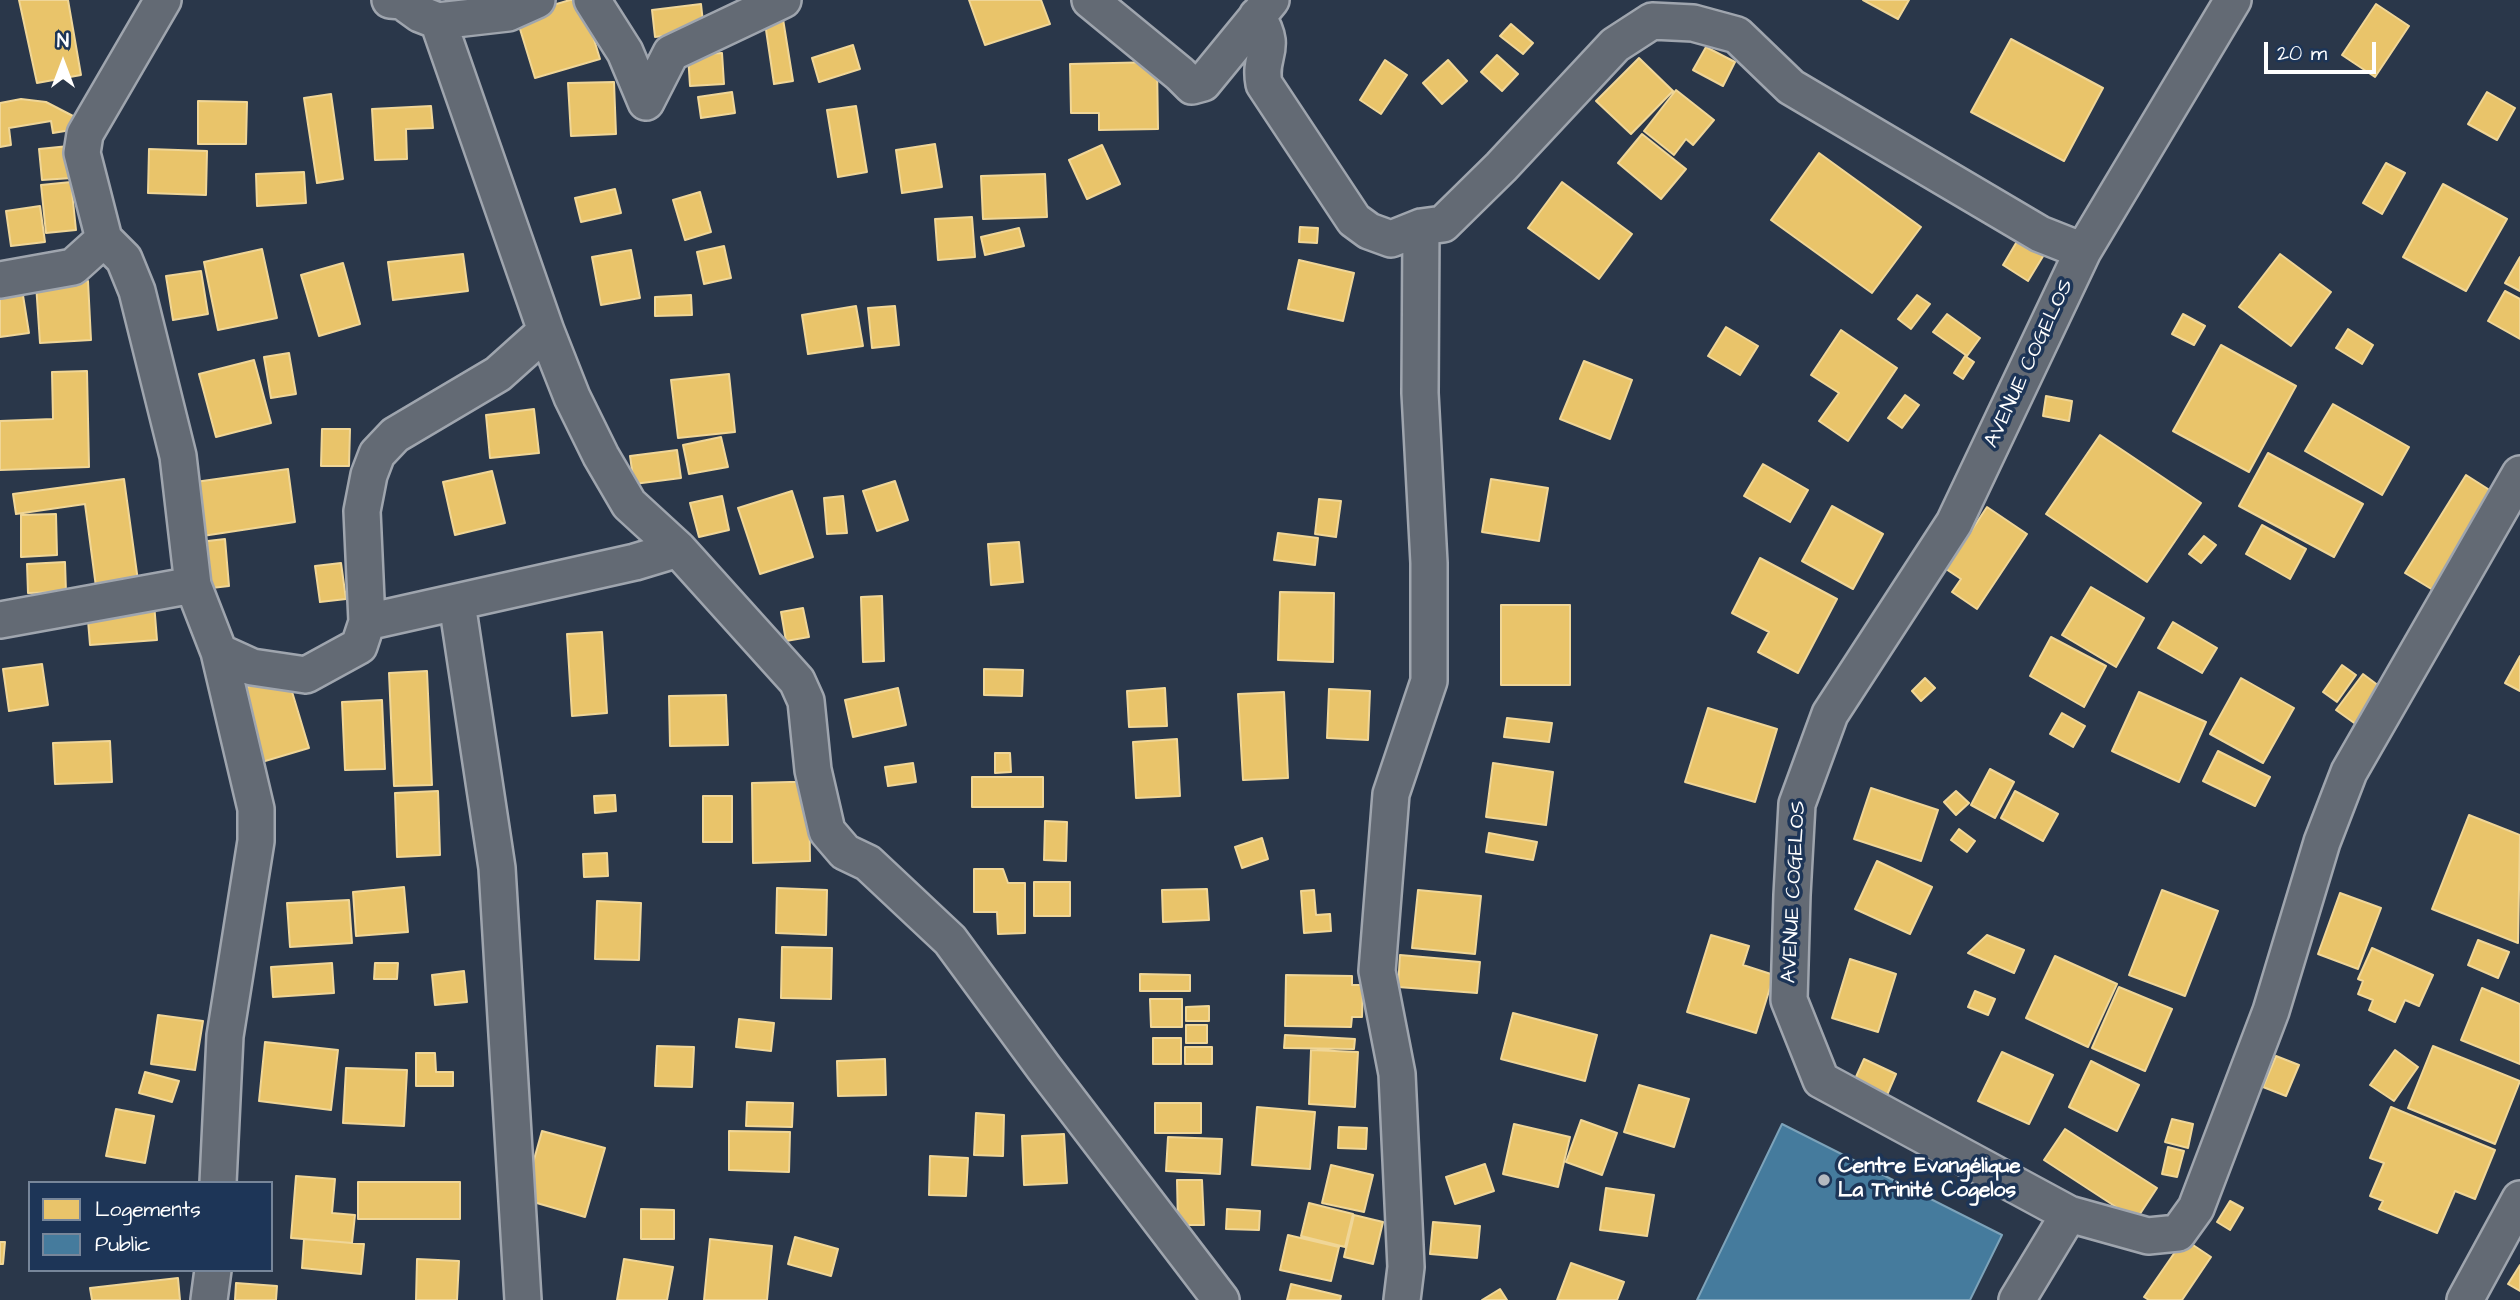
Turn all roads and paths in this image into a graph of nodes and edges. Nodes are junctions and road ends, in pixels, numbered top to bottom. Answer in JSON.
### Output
{"nodes":[{"id":1,"x":163,"y":0,"type":"edge"},
{"id":2,"x":390,"y":0,"type":"edge"},
{"id":3,"x":537,"y":0,"type":"edge"},
{"id":4,"x":592,"y":0,"type":"edge"},
{"id":5,"x":783,"y":0,"type":"edge"},
{"id":6,"x":1090,"y":0,"type":"edge"},
{"id":7,"x":2232,"y":0,"type":"edge"},
{"id":8,"x":1264,"y":8,"type":"edge"},
{"id":9,"x":438,"y":21,"type":"junction"},
{"id":10,"x":1422,"y":227,"type":"junction"},
{"id":11,"x":104,"y":239,"type":"junction"},
{"id":12,"x":2083,"y":251,"type":"junction"},
{"id":13,"x":0,"y":280,"type":"edge"},
{"id":14,"x":546,"y":331,"type":"junction"},
{"id":15,"x":2520,"y":474,"type":"edge"},
{"id":16,"x":678,"y":549,"type":"junction"},
{"id":17,"x":193,"y":585,"type":"junction"},
{"id":18,"x":457,"y":603,"type":"junction"},
{"id":19,"x":0,"y":620,"type":"edge"},
{"id":20,"x":367,"y":622,"type":"junction"},
{"id":21,"x":219,"y":652,"type":"junction"},
{"id":22,"x":218,"y":1181,"type":"edge"},
{"id":23,"x":2520,"y":1199,"type":"edge"},
{"id":24,"x":2068,"y":1214,"type":"junction"},
{"id":25,"x":213,"y":1272,"type":"edge"},
{"id":26,"x":209,"y":1300,"type":"edge"},
{"id":27,"x":523,"y":1300,"type":"edge"},
{"id":28,"x":1221,"y":1300,"type":"edge"},
{"id":29,"x":1402,"y":1300,"type":"edge"},
{"id":30,"x":2017,"y":1300,"type":"edge"},
{"id":31,"x":2465,"y":1300,"type":"edge"}],
"edges":[{"from":1,"to":11,"type":"street"},
{"from":2,"to":9,"type":"street"},
{"from":3,"to":9,"type":"street"},
{"from":4,"to":5,"type":"street"},
{"from":6,"to":8,"type":"street"},
{"from":7,"to":12,"type":"street","name":"AVENUE COGELOS"},
{"from":8,"to":10,"type":"street"},
{"from":9,"to":14,"type":"street"},
{"from":10,"to":12,"type":"street"},
{"from":10,"to":29,"type":"street"},
{"from":11,"to":13,"type":"street"},
{"from":11,"to":17,"type":"street"},
{"from":12,"to":24,"type":"street","name":"AVENUE COGELOS"},
{"from":14,"to":16,"type":"street"},
{"from":14,"to":20,"type":"street"},
{"from":15,"to":24,"type":"street","name":"AVENUE COGELOS"},
{"from":16,"to":18,"type":"street"},
{"from":16,"to":28,"type":"street"},
{"from":17,"to":19,"type":"street"},
{"from":17,"to":21,"type":"street"},
{"from":18,"to":20,"type":"street"},
{"from":18,"to":27,"type":"street"},
{"from":20,"to":21,"type":"street"},
{"from":21,"to":22,"type":"street"},
{"from":23,"to":31,"type":"street"},
{"from":24,"to":30,"type":"street"},
{"from":25,"to":26,"type":"street"}]}
